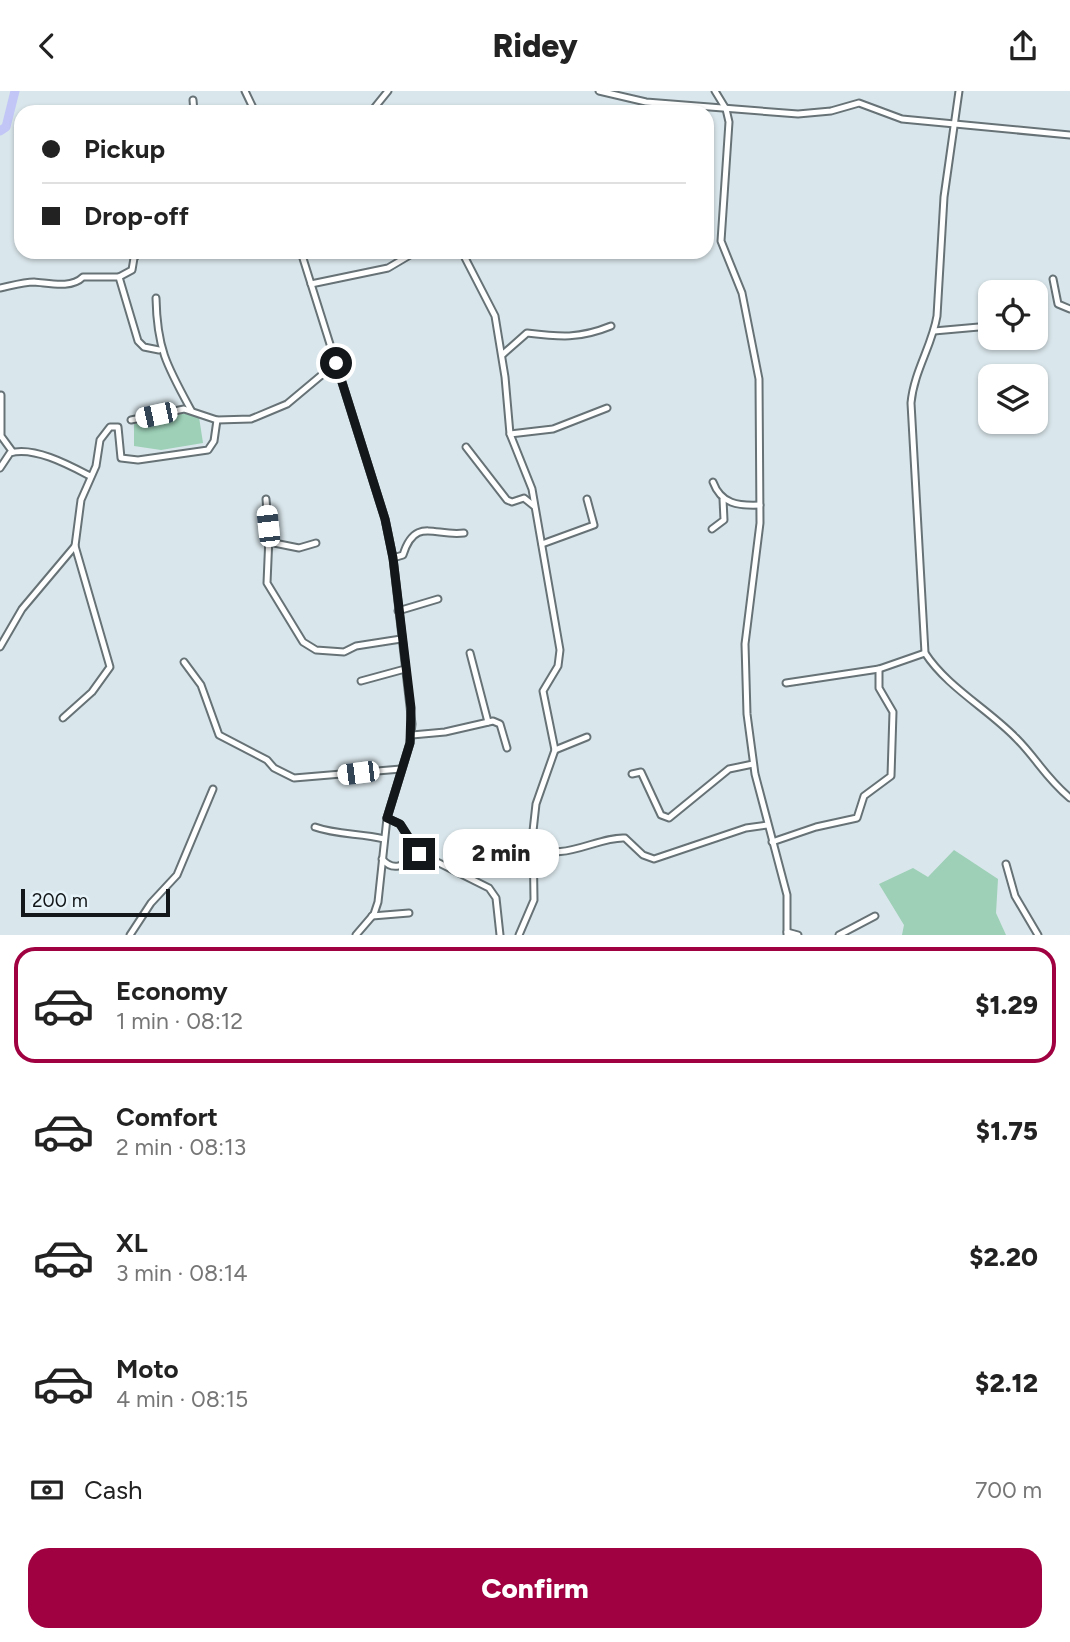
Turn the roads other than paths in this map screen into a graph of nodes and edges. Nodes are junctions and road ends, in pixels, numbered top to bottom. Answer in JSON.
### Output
{"nodes":[{"id":1,"x":388,"y":91,"type":"edge"},
{"id":2,"x":599,"y":91,"type":"edge"},
{"id":3,"x":715,"y":91,"type":"edge"},
{"id":4,"x":959,"y":91,"type":"edge"},
{"id":5,"x":193,"y":100,"type":"dead end"},
{"id":6,"x":193,"y":105,"type":"edge"},
{"id":7,"x":376,"y":105,"type":"edge"},
{"id":8,"x":706,"y":105,"type":"edge"},
{"id":9,"x":714,"y":107,"type":"edge"},
{"id":10,"x":726,"y":109,"type":"junction"},
{"id":11,"x":954,"y":126,"type":"junction"},
{"id":12,"x":1070,"y":135,"type":"edge"},
{"id":13,"x":134,"y":259,"type":"edge"},
{"id":14,"x":303,"y":259,"type":"edge"},
{"id":15,"x":403,"y":259,"type":"edge"},
{"id":16,"x":466,"y":259,"type":"edge"},
{"id":17,"x":119,"y":277,"type":"junction"},
{"id":18,"x":1053,"y":279,"type":"dead end"},
{"id":19,"x":311,"y":284,"type":"junction"},
{"id":20,"x":0,"y":288,"type":"edge"},
{"id":21,"x":156,"y":298,"type":"dead end"},
{"id":22,"x":1070,"y":309,"type":"edge"},
{"id":23,"x":611,"y":325,"type":"dead end"},
{"id":24,"x":978,"y":327,"type":"edge"},
{"id":25,"x":934,"y":331,"type":"junction"},
{"id":26,"x":159,"y":350,"type":"dead end"},
{"id":27,"x":502,"y":355,"type":"junction"},
{"id":28,"x":336,"y":363,"type":"junction"},
{"id":29,"x":1,"y":395,"type":"edge"},
{"id":30,"x":607,"y":408,"type":"dead end"},
{"id":31,"x":191,"y":410,"type":"junction"},
{"id":32,"x":131,"y":420,"type":"dead end"},
{"id":33,"x":216,"y":420,"type":"junction"},
{"id":34,"x":510,"y":434,"type":"junction"},
{"id":35,"x":0,"y":436,"type":"edge"},
{"id":36,"x":466,"y":447,"type":"dead end"},
{"id":37,"x":12,"y":451,"type":"junction"},
{"id":38,"x":0,"y":468,"type":"edge"},
{"id":39,"x":90,"y":477,"type":"junction"},
{"id":40,"x":713,"y":482,"type":"dead end"},
{"id":41,"x":266,"y":499,"type":"dead end"},
{"id":42,"x":587,"y":499,"type":"dead end"},
{"id":43,"x":723,"y":499,"type":"junction"},
{"id":44,"x":760,"y":505,"type":"junction"},
{"id":45,"x":534,"y":506,"type":"junction"},
{"id":46,"x":712,"y":529,"type":"dead end"},
{"id":47,"x":464,"y":533,"type":"dead end"},
{"id":48,"x":269,"y":542,"type":"junction"},
{"id":49,"x":316,"y":543,"type":"dead end"},
{"id":50,"x":542,"y":544,"type":"junction"},
{"id":51,"x":75,"y":546,"type":"junction"},
{"id":52,"x":393,"y":558,"type":"junction"},
{"id":53,"x":438,"y":599,"type":"dead end"},
{"id":54,"x":398,"y":611,"type":"junction"},
{"id":55,"x":401,"y":639,"type":"junction"},
{"id":56,"x":0,"y":647,"type":"edge"},
{"id":57,"x":470,"y":653,"type":"dead end"},
{"id":58,"x":925,"y":653,"type":"junction"},
{"id":59,"x":184,"y":662,"type":"dead end"},
{"id":60,"x":405,"y":669,"type":"junction"},
{"id":61,"x":879,"y":669,"type":"junction"},
{"id":62,"x":361,"y":681,"type":"dead end"},
{"id":63,"x":786,"y":683,"type":"dead end"},
{"id":64,"x":63,"y":718,"type":"dead end"},
{"id":65,"x":488,"y":722,"type":"junction"},
{"id":66,"x":412,"y":735,"type":"junction"},
{"id":67,"x":587,"y":737,"type":"dead end"},
{"id":68,"x":507,"y":748,"type":"dead end"},
{"id":69,"x":555,"y":750,"type":"junction"},
{"id":70,"x":753,"y":764,"type":"junction"},
{"id":71,"x":401,"y":769,"type":"junction"},
{"id":72,"x":632,"y":774,"type":"dead end"},
{"id":73,"x":213,"y":789,"type":"dead end"},
{"id":74,"x":1070,"y":798,"type":"edge"},
{"id":75,"x":387,"y":818,"type":"junction"},
{"id":76,"x":767,"y":825,"type":"junction"},
{"id":77,"x":315,"y":827,"type":"dead end"},
{"id":78,"x":384,"y":839,"type":"junction"},
{"id":79,"x":772,"y":842,"type":"junction"},
{"id":80,"x":533,"y":844,"type":"junction"},
{"id":81,"x":419,"y":853,"type":"junction"},
{"id":82,"x":382,"y":859,"type":"junction"},
{"id":83,"x":1006,"y":864,"type":"dead end"},
{"id":84,"x":409,"y":913,"type":"dead end"},
{"id":85,"x":372,"y":916,"type":"junction"},
{"id":86,"x":875,"y":916,"type":"dead end"},
{"id":87,"x":787,"y":933,"type":"edge"},
{"id":88,"x":130,"y":935,"type":"edge"},
{"id":89,"x":356,"y":935,"type":"edge"},
{"id":90,"x":500,"y":935,"type":"edge"},
{"id":91,"x":519,"y":935,"type":"edge"},
{"id":92,"x":798,"y":935,"type":"edge"},
{"id":93,"x":839,"y":935,"type":"edge"},
{"id":94,"x":1038,"y":935,"type":"edge"}],
"edges":[{"from":1,"to":7,"type":"street"},
{"from":2,"to":8,"type":"street"},
{"from":3,"to":10,"type":"street"},
{"from":4,"to":11,"type":"street"},
{"from":5,"to":6,"type":"street"},
{"from":9,"to":10,"type":"street"},
{"from":10,"to":11,"type":"street"},
{"from":10,"to":44,"type":"street"},
{"from":11,"to":12,"type":"street"},
{"from":11,"to":25,"type":"street"},
{"from":13,"to":17,"type":"street"},
{"from":14,"to":19,"type":"street"},
{"from":15,"to":19,"type":"street"},
{"from":16,"to":27,"type":"street"},
{"from":17,"to":20,"type":"street"},
{"from":17,"to":26,"type":"street"},
{"from":18,"to":22,"type":"street"},
{"from":19,"to":28,"type":"street"},
{"from":21,"to":31,"type":"street"},
{"from":23,"to":27,"type":"street"},
{"from":24,"to":25,"type":"street"},
{"from":25,"to":58,"type":"street"},
{"from":27,"to":34,"type":"street"},
{"from":28,"to":33,"type":"street"},
{"from":28,"to":52,"type":"street"},
{"from":29,"to":35,"type":"street"},
{"from":30,"to":34,"type":"street"},
{"from":31,"to":32,"type":"street"},
{"from":31,"to":33,"type":"street"},
{"from":33,"to":39,"type":"street"},
{"from":34,"to":45,"type":"street"},
{"from":35,"to":37,"type":"street"},
{"from":36,"to":45,"type":"street"},
{"from":37,"to":38,"type":"street"},
{"from":37,"to":39,"type":"street"},
{"from":39,"to":51,"type":"street"},
{"from":40,"to":43,"type":"street"},
{"from":41,"to":48,"type":"street"},
{"from":42,"to":50,"type":"street"},
{"from":43,"to":44,"type":"street"},
{"from":43,"to":46,"type":"street"},
{"from":44,"to":70,"type":"street"},
{"from":45,"to":50,"type":"street"},
{"from":47,"to":52,"type":"street"},
{"from":48,"to":49,"type":"street"},
{"from":48,"to":55,"type":"street"},
{"from":50,"to":69,"type":"street"},
{"from":51,"to":56,"type":"street"},
{"from":51,"to":64,"type":"street"},
{"from":52,"to":54,"type":"street"},
{"from":53,"to":54,"type":"street"},
{"from":54,"to":55,"type":"street"},
{"from":55,"to":60,"type":"street"},
{"from":57,"to":65,"type":"street"},
{"from":58,"to":61,"type":"street"},
{"from":58,"to":74,"type":"street"},
{"from":59,"to":71,"type":"street"},
{"from":60,"to":62,"type":"street"},
{"from":60,"to":66,"type":"street"},
{"from":61,"to":63,"type":"street"},
{"from":61,"to":79,"type":"street"},
{"from":65,"to":66,"type":"street"},
{"from":65,"to":68,"type":"street"},
{"from":66,"to":71,"type":"street"},
{"from":67,"to":69,"type":"street"},
{"from":69,"to":80,"type":"street"},
{"from":70,"to":72,"type":"street"},
{"from":70,"to":76,"type":"street"},
{"from":71,"to":75,"type":"street"},
{"from":73,"to":88,"type":"street"},
{"from":75,"to":78,"type":"street"},
{"from":75,"to":81,"type":"street"},
{"from":76,"to":79,"type":"street"},
{"from":76,"to":80,"type":"street"},
{"from":77,"to":78,"type":"street"},
{"from":78,"to":82,"type":"street"},
{"from":79,"to":87,"type":"street"},
{"from":80,"to":91,"type":"street"},
{"from":81,"to":82,"type":"street"},
{"from":81,"to":90,"type":"street"},
{"from":82,"to":85,"type":"street"},
{"from":83,"to":94,"type":"street"},
{"from":84,"to":85,"type":"street"},
{"from":85,"to":89,"type":"street"},
{"from":86,"to":93,"type":"street"},
{"from":87,"to":92,"type":"street"}]}
